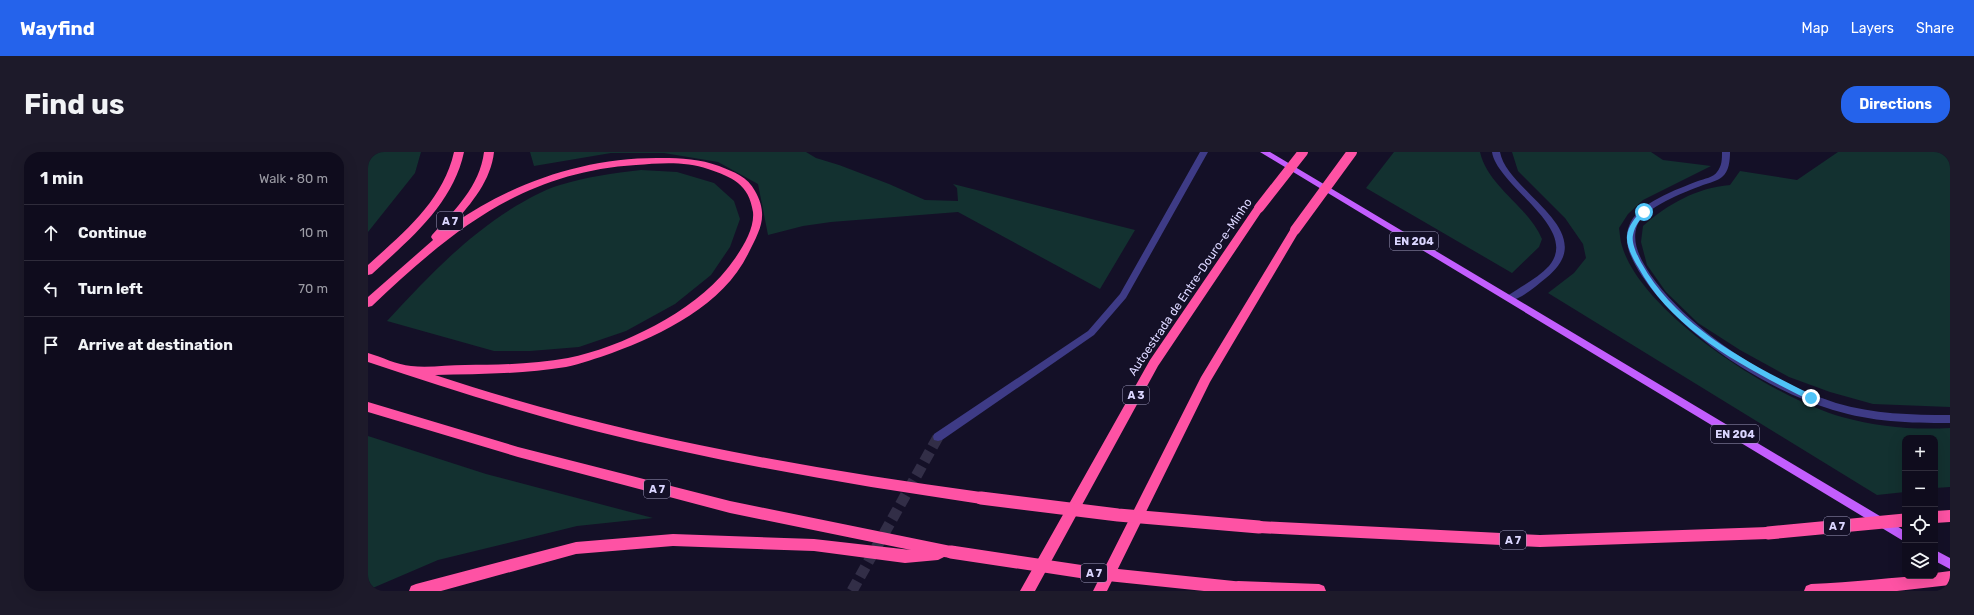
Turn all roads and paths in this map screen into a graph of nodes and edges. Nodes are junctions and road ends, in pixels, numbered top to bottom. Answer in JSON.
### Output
{"nodes":[{"id":1,"x":459,"y":152,"type":"edge"},
{"id":2,"x":489,"y":152,"type":"edge"},
{"id":3,"x":1204,"y":152,"type":"edge"},
{"id":4,"x":1264,"y":152,"type":"edge"},
{"id":5,"x":1303,"y":152,"type":"edge"},
{"id":6,"x":1352,"y":152,"type":"edge"},
{"id":7,"x":1496,"y":152,"type":"edge"},
{"id":8,"x":1726,"y":152,"type":"edge"},
{"id":9,"x":370,"y":269,"type":"edge"},
{"id":10,"x":394,"y":279,"type":"junction"},
{"id":11,"x":1510,"y":298,"type":"junction"},
{"id":12,"x":368,"y":303,"type":"edge"},
{"id":13,"x":368,"y":357,"type":"edge"},
{"id":14,"x":410,"y":372,"type":"junction"},
{"id":15,"x":368,"y":407,"type":"edge"},
{"id":16,"x":1950,"y":419,"type":"edge"},
{"id":17,"x":938,"y":437,"type":"tunnel mouth"},
{"id":18,"x":1950,"y":516,"type":"edge"},
{"id":19,"x":1938,"y":517,"type":"edge"},
{"id":20,"x":1902,"y":520,"type":"edge"},
{"id":21,"x":1902,"y":535,"type":"edge"},
{"id":22,"x":951,"y":552,"type":"junction"},
{"id":23,"x":1938,"y":557,"type":"edge"},
{"id":24,"x":1950,"y":564,"type":"edge"},
{"id":25,"x":1950,"y":578,"type":"edge"},
{"id":26,"x":416,"y":591,"type":"edge"},
{"id":27,"x":1027,"y":591,"type":"edge"},
{"id":28,"x":1100,"y":591,"type":"edge"},
{"id":29,"x":1319,"y":591,"type":"edge"},
{"id":30,"x":1811,"y":591,"type":"edge"}],
"edges":[{"from":1,"to":9,"type":"highway"},
{"from":2,"to":10,"type":"highway","number":"A 7"},
{"from":3,"to":17,"type":"street"},
{"from":4,"to":11,"type":"main road","number":"EN 204"},
{"from":5,"to":27,"type":"highway","name":"Autoestrada de Entre-Douro-e-Minho","number":"A 3","bridge":true},
{"from":6,"to":28,"type":"highway","bridge":true},
{"from":7,"to":11,"type":"street"},
{"from":8,"to":16,"type":"street"},
{"from":10,"to":12,"type":"highway","number":"A 7"},
{"from":10,"to":14,"type":"highway"},
{"from":11,"to":21,"type":"main road","number":"EN 204"},
{"from":13,"to":14,"type":"highway","number":"A 7"},
{"from":14,"to":20,"type":"highway","number":"A 7","bridge":true},
{"from":15,"to":22,"type":"highway","number":"A 7"},
{"from":18,"to":19,"type":"highway"},
{"from":22,"to":26,"type":"highway"},
{"from":22,"to":29,"type":"highway","number":"A 7","bridge":true},
{"from":23,"to":24,"type":"main road"},
{"from":25,"to":30,"type":"highway"}]}
